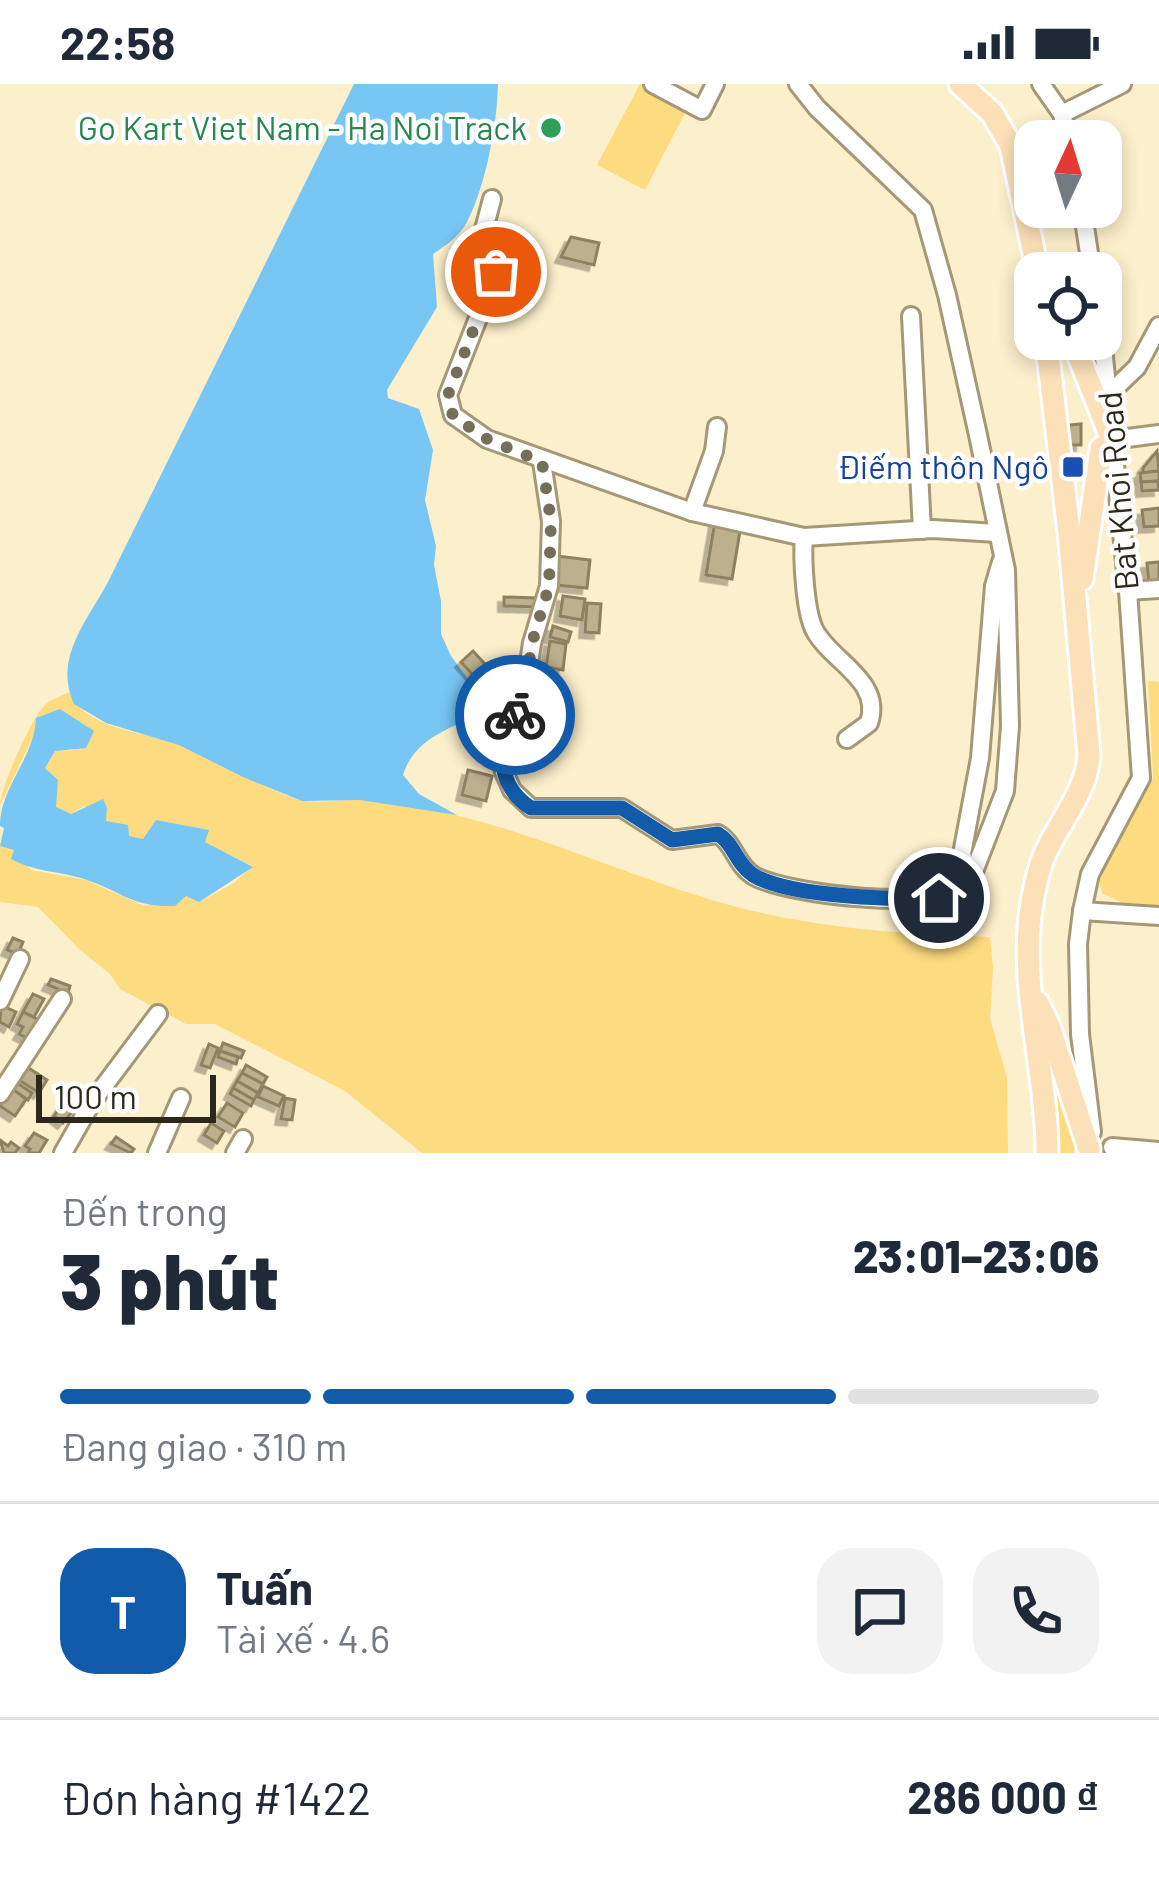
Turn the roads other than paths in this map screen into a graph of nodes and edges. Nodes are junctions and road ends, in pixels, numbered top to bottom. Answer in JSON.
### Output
{"nodes":[{"id":1,"x":653,"y":84,"type":"edge"},
{"id":2,"x":715,"y":84,"type":"edge"},
{"id":3,"x":798,"y":84,"type":"edge"},
{"id":4,"x":959,"y":84,"type":"edge"},
{"id":5,"x":1041,"y":84,"type":"edge"},
{"id":6,"x":1122,"y":84,"type":"edge"},
{"id":7,"x":1062,"y":114,"type":"junction"},
{"id":8,"x":1064,"y":120,"type":"edge"},
{"id":9,"x":492,"y":199,"type":"dead end"},
{"id":10,"x":1036,"y":252,"type":"edge"},
{"id":11,"x":911,"y":316,"type":"dead end"},
{"id":12,"x":1159,"y":326,"type":"edge"},
{"id":13,"x":1048,"y":360,"type":"edge"},
{"id":14,"x":1080,"y":360,"type":"edge"},
{"id":15,"x":1105,"y":360,"type":"edge"},
{"id":16,"x":1110,"y":393,"type":"junction"},
{"id":17,"x":717,"y":427,"type":"dead end"},
{"id":18,"x":1159,"y":434,"type":"edge"},
{"id":19,"x":1112,"y":440,"type":"junction"},
{"id":20,"x":542,"y":462,"type":"junction"},
{"id":21,"x":692,"y":512,"type":"junction"},
{"id":22,"x":922,"y":530,"type":"junction"},
{"id":23,"x":997,"y":533,"type":"junction"},
{"id":24,"x":804,"y":537,"type":"junction"},
{"id":25,"x":1003,"y":556,"type":"junction"},
{"id":26,"x":1159,"y":590,"type":"edge"},
{"id":27,"x":1128,"y":591,"type":"junction"},
{"id":28,"x":1077,"y":609,"type":"junction"},
{"id":29,"x":847,"y":739,"type":"dead end"},
{"id":30,"x":970,"y":882,"type":"junction"},
{"id":31,"x":1082,"y":911,"type":"junction"},
{"id":32,"x":1159,"y":916,"type":"edge"},
{"id":33,"x":20,"y":959,"type":"dead end"},
{"id":34,"x":1031,"y":989,"type":"junction"},
{"id":35,"x":62,"y":999,"type":"dead end"},
{"id":36,"x":0,"y":1001,"type":"edge"},
{"id":37,"x":158,"y":1014,"type":"dead end"},
{"id":38,"x":0,"y":1094,"type":"edge"},
{"id":39,"x":181,"y":1098,"type":"dead end"},
{"id":40,"x":1100,"y":1149,"type":"edge"},
{"id":41,"x":1159,"y":1150,"type":"edge"},
{"id":42,"x":63,"y":1153,"type":"edge"},
{"id":43,"x":157,"y":1153,"type":"edge"},
{"id":44,"x":1047,"y":1153,"type":"edge"}],
"edges":[{"from":1,"to":2,"type":"street"},
{"from":3,"to":23,"type":"street"},
{"from":4,"to":10,"type":"main road"},
{"from":5,"to":7,"type":"street"},
{"from":6,"to":7,"type":"street"},
{"from":7,"to":8,"type":"street"},
{"from":9,"to":20,"type":"street"},
{"from":11,"to":22,"type":"street"},
{"from":12,"to":16,"type":"street"},
{"from":13,"to":28,"type":"main road"},
{"from":14,"to":19,"type":"main road"},
{"from":15,"to":16,"type":"street","name":"Bat Khoi Road"},
{"from":16,"to":19,"type":"street","name":"Bat Khoi Road"},
{"from":17,"to":21,"type":"street"},
{"from":18,"to":19,"type":"street"},
{"from":19,"to":27,"type":"street","name":"Bat Khoi Road"},
{"from":19,"to":28,"type":"main road"},
{"from":20,"to":21,"type":"street"},
{"from":20,"to":30,"type":"street"},
{"from":21,"to":24,"type":"street"},
{"from":22,"to":23,"type":"street"},
{"from":22,"to":24,"type":"street"},
{"from":23,"to":25,"type":"street"},
{"from":24,"to":29,"type":"street"},
{"from":25,"to":30,"type":"street"},
{"from":25,"to":30,"type":"street"},
{"from":26,"to":27,"type":"street"},
{"from":27,"to":31,"type":"street","name":"Bat Khoi Road"},
{"from":28,"to":34,"type":"main road"},
{"from":31,"to":32,"type":"street"},
{"from":31,"to":40,"type":"street","name":"Bat Khoi Road"},
{"from":33,"to":36,"type":"street"},
{"from":34,"to":40,"type":"main road"},
{"from":34,"to":44,"type":"main road"},
{"from":35,"to":38,"type":"street"},
{"from":37,"to":42,"type":"street"},
{"from":39,"to":43,"type":"street"},
{"from":40,"to":41,"type":"street"}]}
